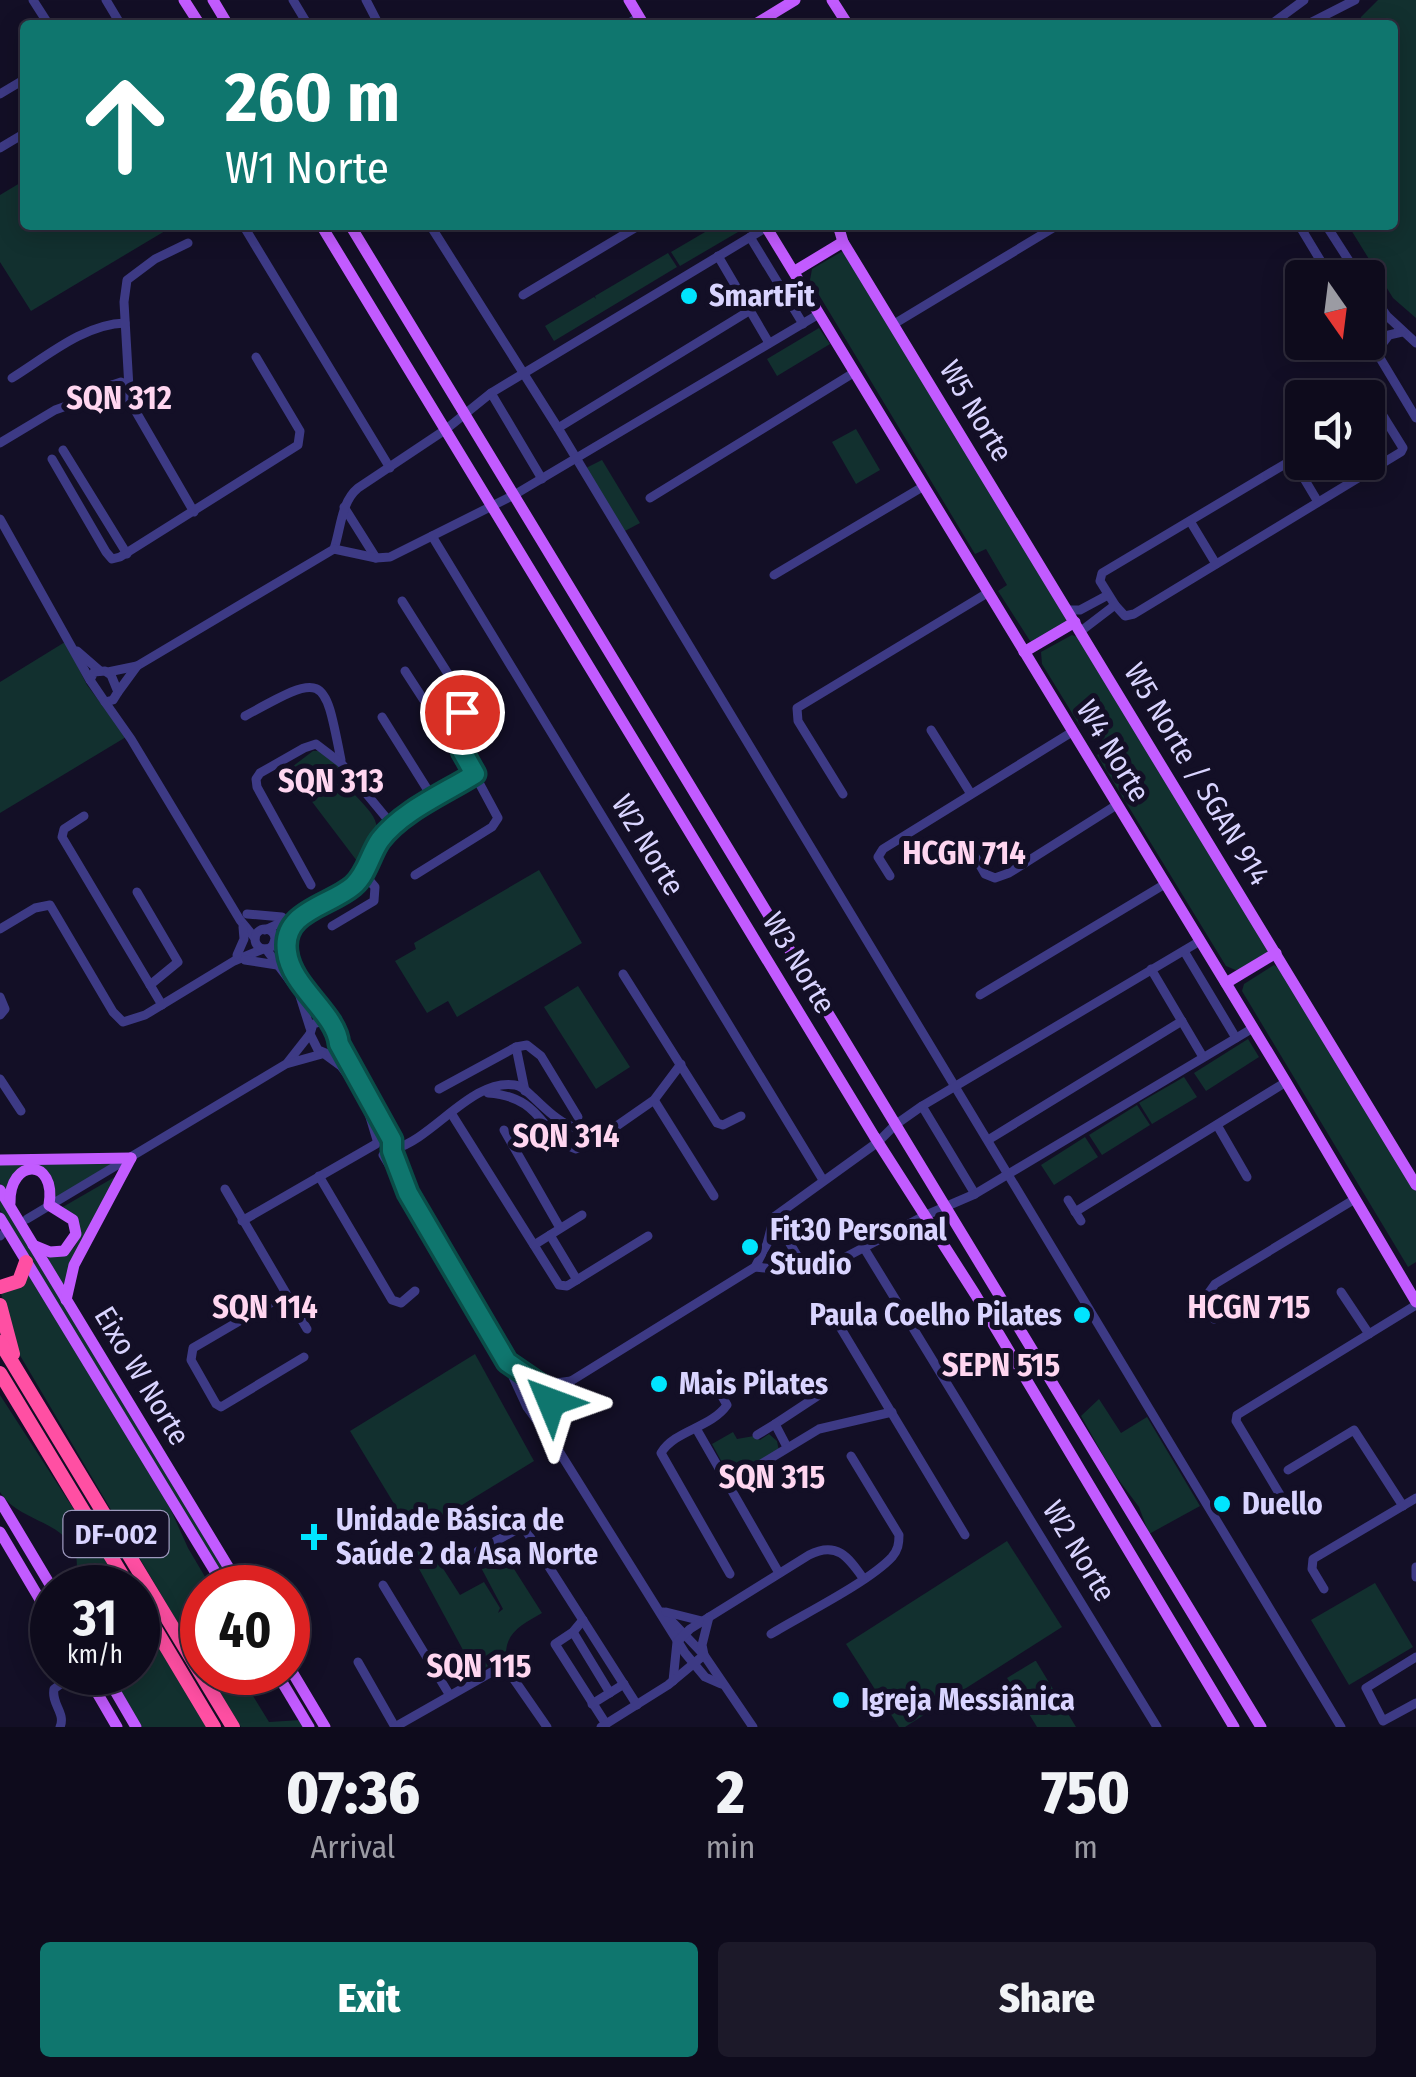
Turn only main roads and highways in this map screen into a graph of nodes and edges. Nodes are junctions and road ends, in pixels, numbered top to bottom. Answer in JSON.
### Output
{"nodes":[{"id":1,"x":796,"y":0,"type":"edge"},
{"id":2,"x":762,"y":20,"type":"edge"},
{"id":3,"x":324,"y":230,"type":"edge"},
{"id":4,"x":353,"y":230,"type":"edge"},
{"id":5,"x":769,"y":230,"type":"edge"},
{"id":6,"x":840,"y":230,"type":"edge"},
{"id":7,"x":844,"y":242,"type":"junction"},
{"id":8,"x":795,"y":271,"type":"junction"},
{"id":9,"x":376,"y":316,"type":"junction"},
{"id":10,"x":416,"y":334,"type":"junction"},
{"id":11,"x":535,"y":574,"type":"junction"},
{"id":12,"x":570,"y":586,"type":"junction"},
{"id":13,"x":1074,"y":621,"type":"junction"},
{"id":14,"x":1024,"y":652,"type":"junction"},
{"id":15,"x":1276,"y":952,"type":"junction"},
{"id":16,"x":1226,"y":983,"type":"junction"},
{"id":17,"x":811,"y":1030,"type":"junction"},
{"id":18,"x":851,"y":1051,"type":"junction"},
{"id":19,"x":837,"y":1073,"type":"junction"},
{"id":20,"x":867,"y":1077,"type":"junction"},
{"id":21,"x":0,"y":1160,"type":"edge"},
{"id":22,"x":1416,"y":1185,"type":"edge"},
{"id":23,"x":0,"y":1190,"type":"edge"},
{"id":24,"x":10,"y":1207,"type":"junction"},
{"id":25,"x":0,"y":1218,"type":"edge"},
{"id":26,"x":33,"y":1245,"type":"junction"},
{"id":27,"x":946,"y":1252,"type":"junction"},
{"id":28,"x":26,"y":1262,"type":"junction"},
{"id":29,"x":985,"y":1272,"type":"junction"},
{"id":30,"x":0,"y":1287,"type":"edge"},
{"id":31,"x":974,"y":1294,"type":"junction"},
{"id":32,"x":66,"y":1300,"type":"junction"},
{"id":33,"x":1416,"y":1304,"type":"edge"},
{"id":34,"x":0,"y":1305,"type":"edge"},
{"id":35,"x":1008,"y":1306,"type":"junction"},
{"id":36,"x":0,"y":1342,"type":"edge"},
{"id":37,"x":17,"y":1370,"type":"junction"},
{"id":38,"x":0,"y":1373,"type":"edge"},
{"id":39,"x":0,"y":1501,"type":"edge"},
{"id":40,"x":0,"y":1532,"type":"edge"},
{"id":41,"x":38,"y":1565,"type":"edge"},
{"id":42,"x":116,"y":1565,"type":"edge"},
{"id":43,"x":211,"y":1565,"type":"edge"},
{"id":44,"x":227,"y":1565,"type":"edge"},
{"id":45,"x":30,"y":1583,"type":"edge"},
{"id":46,"x":160,"y":1637,"type":"edge"},
{"id":47,"x":98,"y":1695,"type":"edge"},
{"id":48,"x":117,"y":1695,"type":"edge"},
{"id":49,"x":290,"y":1695,"type":"edge"},
{"id":50,"x":306,"y":1695,"type":"edge"},
{"id":51,"x":117,"y":1727,"type":"edge"},
{"id":52,"x":136,"y":1727,"type":"edge"},
{"id":53,"x":214,"y":1727,"type":"edge"},
{"id":54,"x":233,"y":1727,"type":"edge"},
{"id":55,"x":309,"y":1727,"type":"edge"},
{"id":56,"x":325,"y":1727,"type":"edge"},
{"id":57,"x":1234,"y":1727,"type":"edge"},
{"id":58,"x":1261,"y":1727,"type":"edge"}],
"edges":[{"from":1,"to":2,"type":"main road"},
{"from":3,"to":9,"type":"main road","name":"W3 Norte"},
{"from":4,"to":10,"type":"main road","name":"W3 Norte"},
{"from":5,"to":8,"type":"main road","name":"W4 Norte"},
{"from":6,"to":7,"type":"main road","name":"W5 Norte"},
{"from":7,"to":8,"type":"main road"},
{"from":7,"to":13,"type":"main road","name":"W5 Norte"},
{"from":8,"to":14,"type":"main road","name":"W4 Norte"},
{"from":9,"to":10,"type":"main road"},
{"from":9,"to":11,"type":"main road","name":"W3 Norte"},
{"from":10,"to":12,"type":"main road","name":"W3 Norte"},
{"from":11,"to":12,"type":"main road"},
{"from":11,"to":17,"type":"main road","name":"W3 Norte"},
{"from":12,"to":18,"type":"main road","name":"W3 Norte"},
{"from":13,"to":14,"type":"main road"},
{"from":13,"to":15,"type":"main road","name":"W5 Norte / SGAN 914"},
{"from":14,"to":16,"type":"main road","name":"W4 Norte"},
{"from":15,"to":16,"type":"main road"},
{"from":15,"to":22,"type":"main road","name":"W5 Norte / SGAN 914"},
{"from":16,"to":33,"type":"main road","name":"W4 Norte"},
{"from":17,"to":18,"type":"main road"},
{"from":17,"to":19,"type":"main road","name":"W3 Norte"},
{"from":18,"to":20,"type":"main road","name":"W3 Norte"},
{"from":19,"to":20,"type":"main road"},
{"from":19,"to":27,"type":"main road","name":"W3 Norte"},
{"from":20,"to":29,"type":"main road","name":"W3 Norte"},
{"from":21,"to":32,"type":"main road"},
{"from":23,"to":24,"type":"main road","name":"Eixo W Norte"},
{"from":24,"to":26,"type":"main road","name":"Eixo W Norte"},
{"from":24,"to":26,"type":"main road"},
{"from":25,"to":28,"type":"main road","name":"Eixo W Norte"},
{"from":26,"to":32,"type":"main road","name":"Eixo W Norte"},
{"from":27,"to":29,"type":"main road"},
{"from":27,"to":31,"type":"main road","name":"W3 Norte"},
{"from":28,"to":30,"type":"highway"},
{"from":28,"to":43,"type":"main road","name":"Eixo W Norte"},
{"from":29,"to":35,"type":"main road","name":"W3 Norte"},
{"from":31,"to":35,"type":"main road"},
{"from":31,"to":57,"type":"main road","name":"W3 Norte"},
{"from":32,"to":44,"type":"main road","name":"Eixo W Norte"},
{"from":34,"to":37,"type":"highway"},
{"from":35,"to":58,"type":"main road","name":"W3 Norte"},
{"from":36,"to":37,"type":"highway","number":"DF-002"},
{"from":37,"to":54,"type":"highway","number":"DF-002"},
{"from":38,"to":42,"type":"highway","number":"DF-002"},
{"from":39,"to":41,"type":"main road"},
{"from":40,"to":45,"type":"main road"},
{"from":46,"to":53,"type":"highway","number":"DF-002"},
{"from":47,"to":51,"type":"main road"},
{"from":48,"to":52,"type":"main road"},
{"from":49,"to":55,"type":"main road"},
{"from":50,"to":56,"type":"main road"}]}
